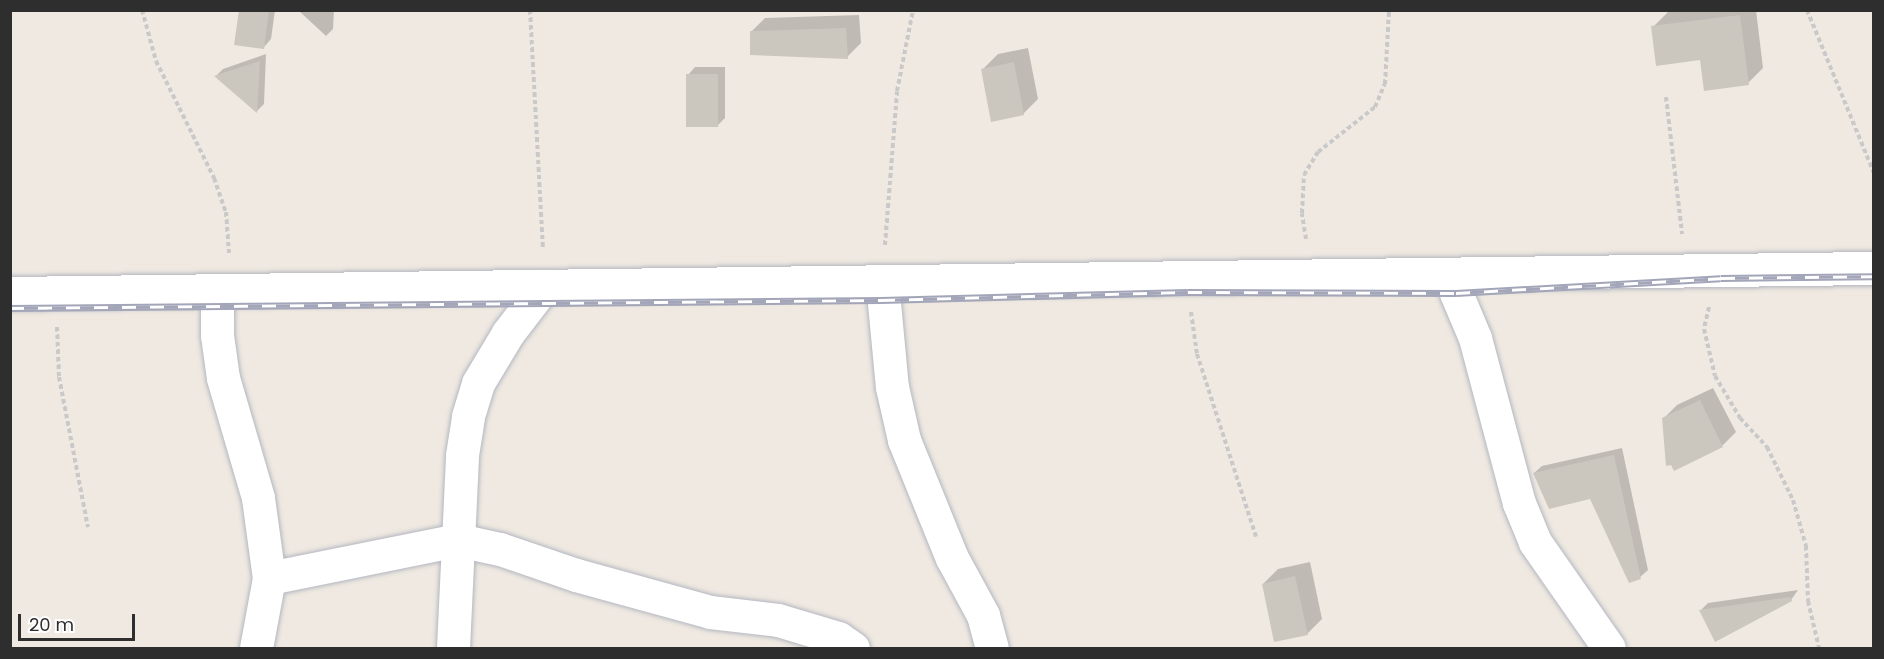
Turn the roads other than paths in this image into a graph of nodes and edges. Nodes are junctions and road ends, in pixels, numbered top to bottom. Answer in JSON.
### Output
{"nodes":[{"id":1,"x":1874,"y":268,"type":"edge"},
{"id":2,"x":1460,"y":275,"type":"junction"},
{"id":3,"x":882,"y":282,"type":"junction"},
{"id":4,"x":544,"y":285,"type":"junction"},
{"id":5,"x":224,"y":291,"type":"junction"},
{"id":6,"x":10,"y":293,"type":"edge"},
{"id":7,"x":458,"y":540,"type":"junction"},
{"id":8,"x":269,"y":578,"type":"junction"},
{"id":9,"x":256,"y":648,"type":"edge"},
{"id":10,"x":453,"y":648,"type":"edge"},
{"id":11,"x":853,"y":648,"type":"edge"},
{"id":12,"x":992,"y":648,"type":"edge"},
{"id":13,"x":1609,"y":648,"type":"edge"}],
"edges":[{"from":1,"to":2,"type":"street"},
{"from":2,"to":3,"type":"street"},
{"from":2,"to":13,"type":"street"},
{"from":3,"to":4,"type":"street"},
{"from":3,"to":12,"type":"street"},
{"from":4,"to":5,"type":"street"},
{"from":4,"to":7,"type":"street"},
{"from":5,"to":6,"type":"street"},
{"from":5,"to":8,"type":"street"},
{"from":7,"to":8,"type":"street"},
{"from":7,"to":10,"type":"street"},
{"from":7,"to":11,"type":"street"},
{"from":8,"to":9,"type":"street"}]}
